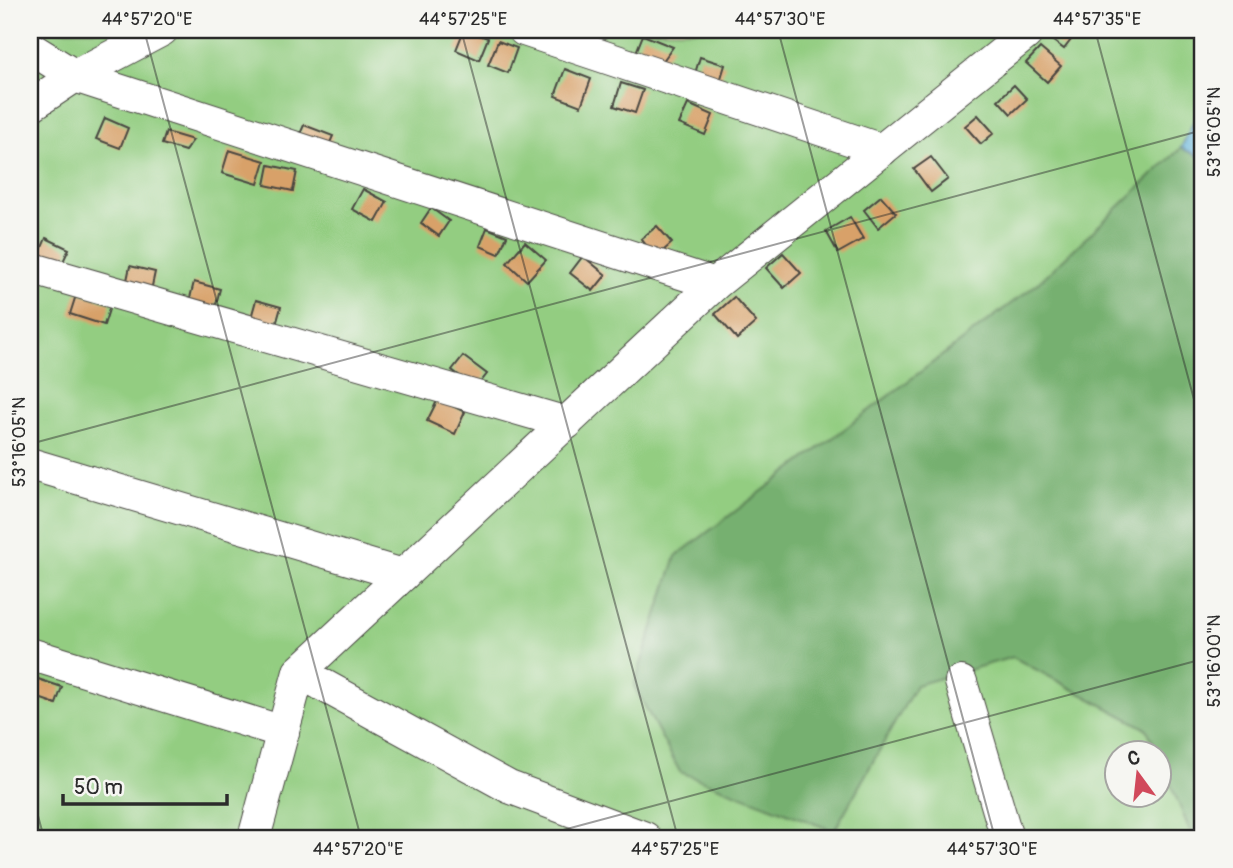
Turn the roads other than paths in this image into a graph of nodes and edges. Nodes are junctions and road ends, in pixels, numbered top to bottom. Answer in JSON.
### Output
{"nodes":[{"id":1,"x":162,"y":30,"type":"edge"},
{"id":2,"x":524,"y":30,"type":"edge"},
{"id":3,"x":1023,"y":31,"type":"edge"},
{"id":4,"x":30,"y":48,"type":"edge"},
{"id":5,"x":75,"y":76,"type":"junction"},
{"id":6,"x":30,"y":106,"type":"edge"},
{"id":7,"x":883,"y":150,"type":"junction"},
{"id":8,"x":30,"y":268,"type":"edge"},
{"id":9,"x":715,"y":284,"type":"junction"},
{"id":10,"x":566,"y":423,"type":"junction"},
{"id":11,"x":30,"y":464,"type":"edge"},
{"id":12,"x":402,"y":575,"type":"junction"},
{"id":13,"x":30,"y":654,"type":"edge"},
{"id":14,"x":299,"y":672,"type":"junction"},
{"id":15,"x":961,"y":682,"type":"dead end"},
{"id":16,"x":283,"y":732,"type":"junction"},
{"id":17,"x":254,"y":838,"type":"edge"},
{"id":18,"x":645,"y":838,"type":"edge"},
{"id":19,"x":1007,"y":838,"type":"edge"}],
"edges":[{"from":1,"to":5,"type":"lane"},
{"from":2,"to":7,"type":"lane"},
{"from":3,"to":7,"type":"lane"},
{"from":4,"to":5,"type":"lane"},
{"from":5,"to":6,"type":"lane"},
{"from":5,"to":9,"type":"lane"},
{"from":7,"to":9,"type":"lane"},
{"from":8,"to":10,"type":"lane"},
{"from":9,"to":10,"type":"lane"},
{"from":10,"to":12,"type":"lane"},
{"from":11,"to":12,"type":"lane"},
{"from":12,"to":14,"type":"lane"},
{"from":13,"to":16,"type":"lane"},
{"from":14,"to":16,"type":"lane"},
{"from":14,"to":18,"type":"lane"},
{"from":15,"to":19,"type":"lane"},
{"from":16,"to":17,"type":"lane"}]}
